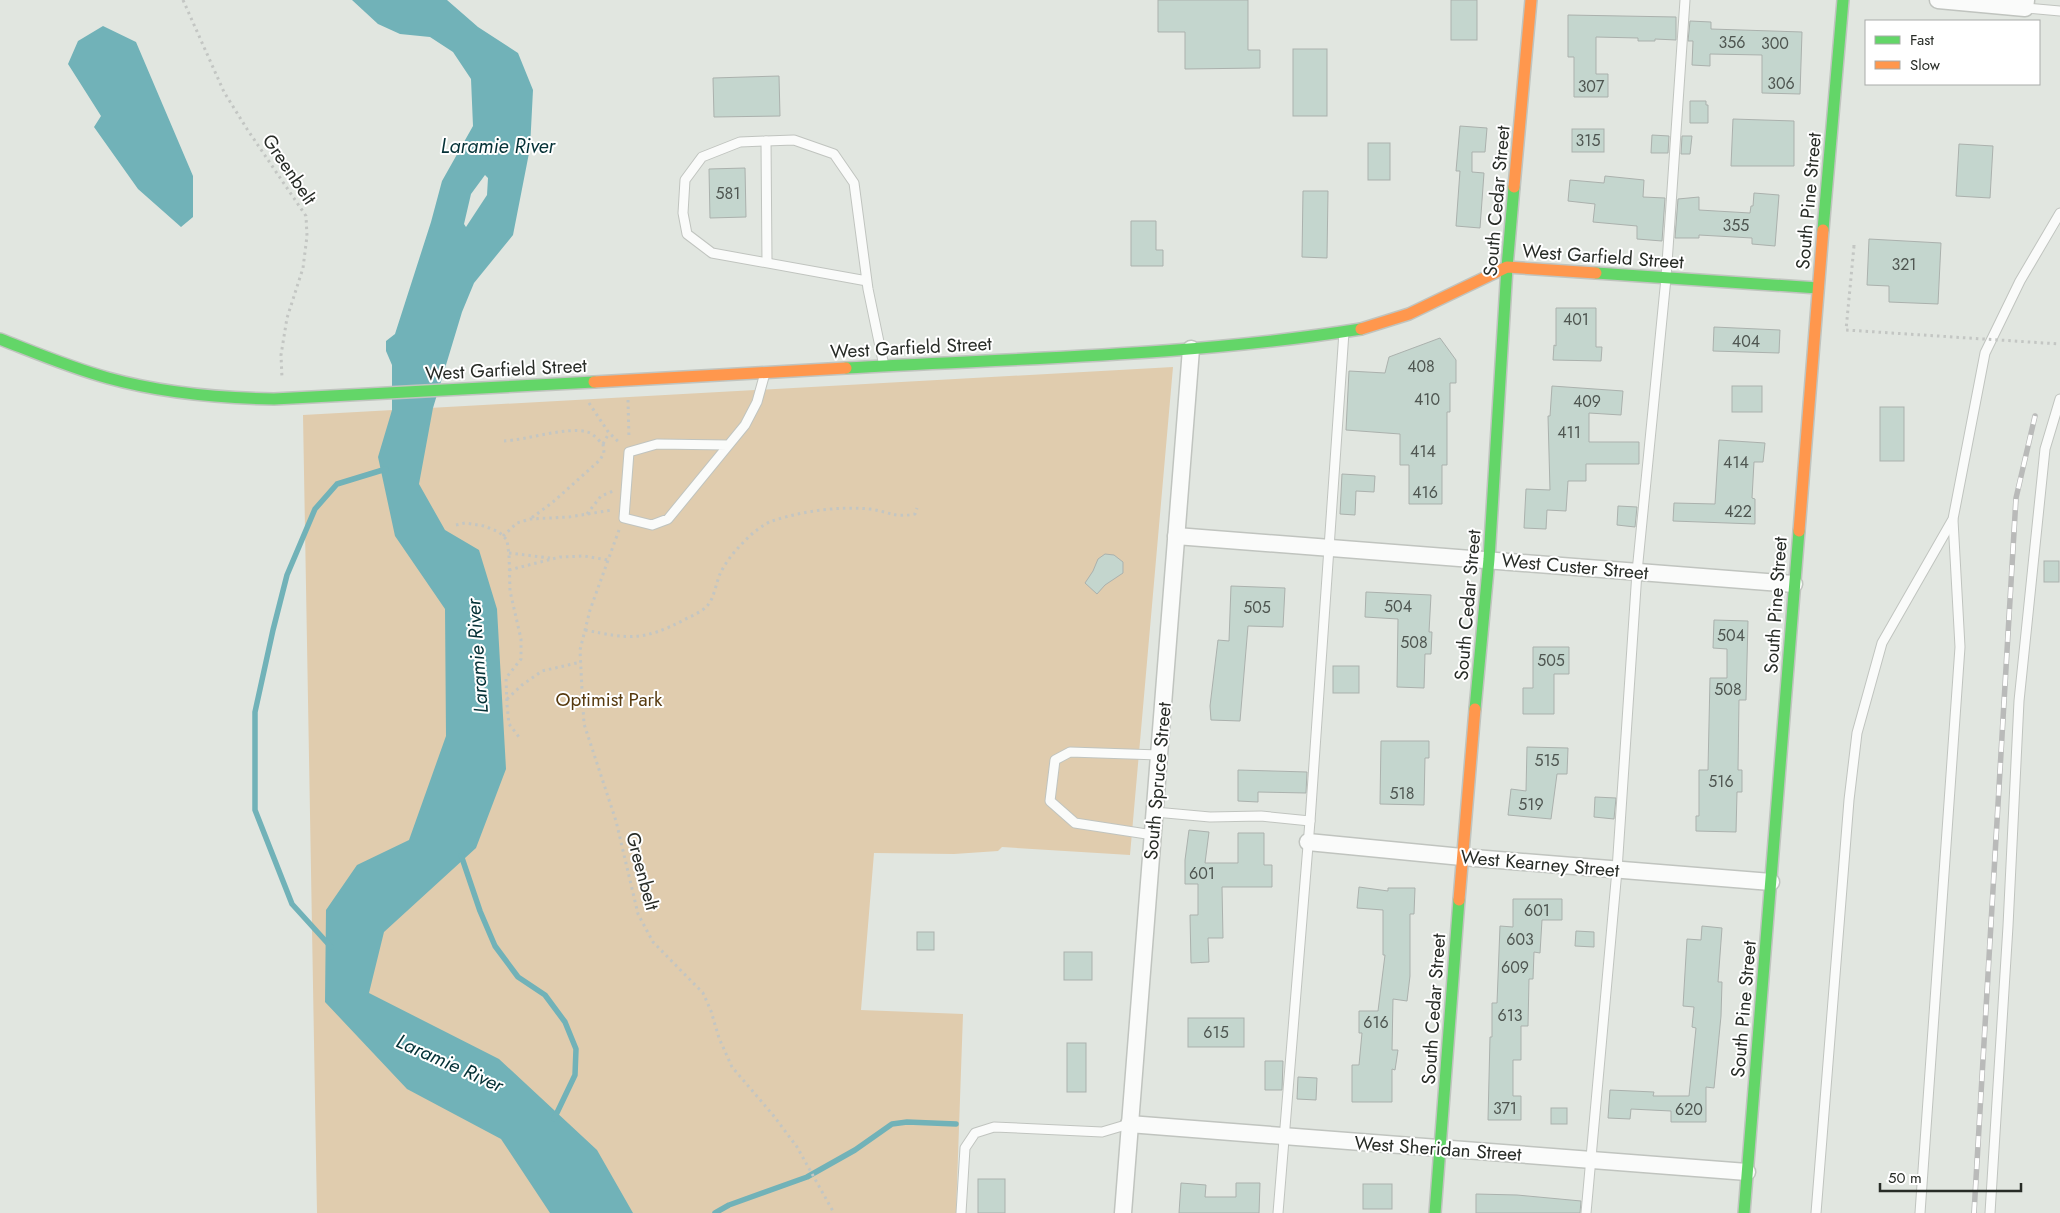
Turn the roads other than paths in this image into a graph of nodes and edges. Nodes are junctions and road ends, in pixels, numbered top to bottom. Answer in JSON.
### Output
{"nodes":[{"id":1,"x":1531,"y":0,"type":"edge"},
{"id":2,"x":1685,"y":0,"type":"edge"},
{"id":3,"x":1843,"y":0,"type":"edge"},
{"id":4,"x":1938,"y":0,"type":"edge"},
{"id":5,"x":2025,"y":4,"type":"edge"},
{"id":6,"x":2060,"y":11,"type":"edge"},
{"id":7,"x":766,"y":141,"type":"junction"},
{"id":8,"x":2060,"y":213,"type":"edge"},
{"id":9,"x":767,"y":262,"type":"junction"},
{"id":10,"x":1507,"y":267,"type":"junction"},
{"id":11,"x":1666,"y":278,"type":"junction"},
{"id":12,"x":867,"y":281,"type":"junction"},
{"id":13,"x":1818,"y":288,"type":"junction"},
{"id":14,"x":1344,"y":332,"type":"junction"},
{"id":15,"x":0,"y":339,"type":"edge"},
{"id":16,"x":1191,"y":349,"type":"junction"},
{"id":17,"x":884,"y":366,"type":"junction"},
{"id":18,"x":765,"y":373,"type":"junction"},
{"id":19,"x":2060,"y":399,"type":"edge"},
{"id":20,"x":728,"y":445,"type":"junction"},
{"id":21,"x":1953,"y":519,"type":"junction"},
{"id":22,"x":1176,"y":536,"type":"junction"},
{"id":23,"x":1329,"y":548,"type":"junction"},
{"id":24,"x":1489,"y":559,"type":"junction"},
{"id":25,"x":1637,"y":572,"type":"junction"},
{"id":26,"x":1794,"y":584,"type":"junction"},
{"id":27,"x":1159,"y":755,"type":"junction"},
{"id":28,"x":1155,"y":812,"type":"junction"},
{"id":29,"x":1310,"y":821,"type":"junction"},
{"id":30,"x":1153,"y":835,"type":"junction"},
{"id":31,"x":1308,"y":842,"type":"junction"},
{"id":32,"x":1462,"y":857,"type":"junction"},
{"id":33,"x":1617,"y":870,"type":"junction"},
{"id":34,"x":1772,"y":882,"type":"junction"},
{"id":35,"x":1129,"y":1124,"type":"junction"},
{"id":36,"x":1284,"y":1136,"type":"junction"},
{"id":37,"x":1440,"y":1148,"type":"junction"},
{"id":38,"x":1590,"y":1160,"type":"junction"},
{"id":39,"x":1747,"y":1172,"type":"junction"},
{"id":40,"x":961,"y":1213,"type":"edge"},
{"id":41,"x":1123,"y":1213,"type":"edge"},
{"id":42,"x":1278,"y":1213,"type":"edge"},
{"id":43,"x":1435,"y":1213,"type":"edge"},
{"id":44,"x":1586,"y":1213,"type":"edge"},
{"id":45,"x":1744,"y":1213,"type":"edge"},
{"id":46,"x":1816,"y":1213,"type":"edge"},
{"id":47,"x":1920,"y":1213,"type":"edge"},
{"id":48,"x":1990,"y":1213,"type":"edge"}],
"edges":[{"from":1,"to":10,"type":"street","name":"South Cedar Street"},
{"from":2,"to":11,"type":"lane"},
{"from":3,"to":13,"type":"street","name":"South Pine Street"},
{"from":4,"to":5,"type":"street"},
{"from":5,"to":6,"type":"lane"},
{"from":7,"to":9,"type":"lane"},
{"from":7,"to":9,"type":"lane"},
{"from":7,"to":12,"type":"lane"},
{"from":8,"to":21,"type":"lane"},
{"from":9,"to":12,"type":"lane"},
{"from":10,"to":11,"type":"street","name":"West Garfield Street"},
{"from":10,"to":14,"type":"street","name":"West Garfield Street"},
{"from":10,"to":24,"type":"street","name":"South Cedar Street"},
{"from":11,"to":13,"type":"street","name":"West Garfield Street"},
{"from":11,"to":25,"type":"lane"},
{"from":12,"to":17,"type":"lane"},
{"from":13,"to":26,"type":"street","name":"South Pine Street"},
{"from":14,"to":16,"type":"street","name":"West Garfield Street"},
{"from":14,"to":23,"type":"lane"},
{"from":15,"to":18,"type":"street","name":"West Garfield Street"},
{"from":16,"to":17,"type":"street","name":"West Garfield Street"},
{"from":16,"to":22,"type":"street","name":"South Spruce Street"},
{"from":17,"to":18,"type":"street","name":"West Garfield Street"},
{"from":18,"to":20,"type":"lane"},
{"from":19,"to":48,"type":"lane"},
{"from":20,"to":20,"type":"lane"},
{"from":21,"to":46,"type":"lane"},
{"from":21,"to":47,"type":"lane"},
{"from":22,"to":23,"type":"street","name":"West Custer Street"},
{"from":22,"to":27,"type":"street","name":"South Spruce Street"},
{"from":23,"to":24,"type":"street","name":"West Custer Street"},
{"from":23,"to":29,"type":"lane"},
{"from":24,"to":25,"type":"street","name":"West Custer Street"},
{"from":24,"to":32,"type":"street","name":"South Cedar Street"},
{"from":25,"to":26,"type":"street","name":"West Custer Street"},
{"from":25,"to":33,"type":"lane"},
{"from":26,"to":34,"type":"street","name":"South Pine Street"},
{"from":27,"to":28,"type":"street","name":"South Spruce Street"},
{"from":27,"to":30,"type":"lane"},
{"from":28,"to":29,"type":"lane"},
{"from":28,"to":30,"type":"street","name":"South Spruce Street"},
{"from":29,"to":31,"type":"lane"},
{"from":30,"to":35,"type":"street","name":"South Spruce Street"},
{"from":31,"to":32,"type":"street","name":"West Kearney Street"},
{"from":31,"to":36,"type":"lane"},
{"from":32,"to":33,"type":"street","name":"West Kearney Street"},
{"from":32,"to":37,"type":"street","name":"South Cedar Street"},
{"from":33,"to":34,"type":"street","name":"West Kearney Street"},
{"from":33,"to":38,"type":"lane"},
{"from":34,"to":39,"type":"street","name":"South Pine Street"},
{"from":35,"to":36,"type":"street","name":"West Sheridan Street"},
{"from":35,"to":40,"type":"lane"},
{"from":35,"to":41,"type":"street","name":"South Spruce Street"},
{"from":36,"to":37,"type":"street","name":"West Sheridan Street"},
{"from":36,"to":42,"type":"lane"},
{"from":37,"to":38,"type":"street","name":"West Sheridan Street"},
{"from":37,"to":43,"type":"street","name":"South Cedar Street"},
{"from":38,"to":39,"type":"street","name":"West Sheridan Street"},
{"from":38,"to":44,"type":"lane"},
{"from":39,"to":45,"type":"street","name":"South Pine Street"}]}
